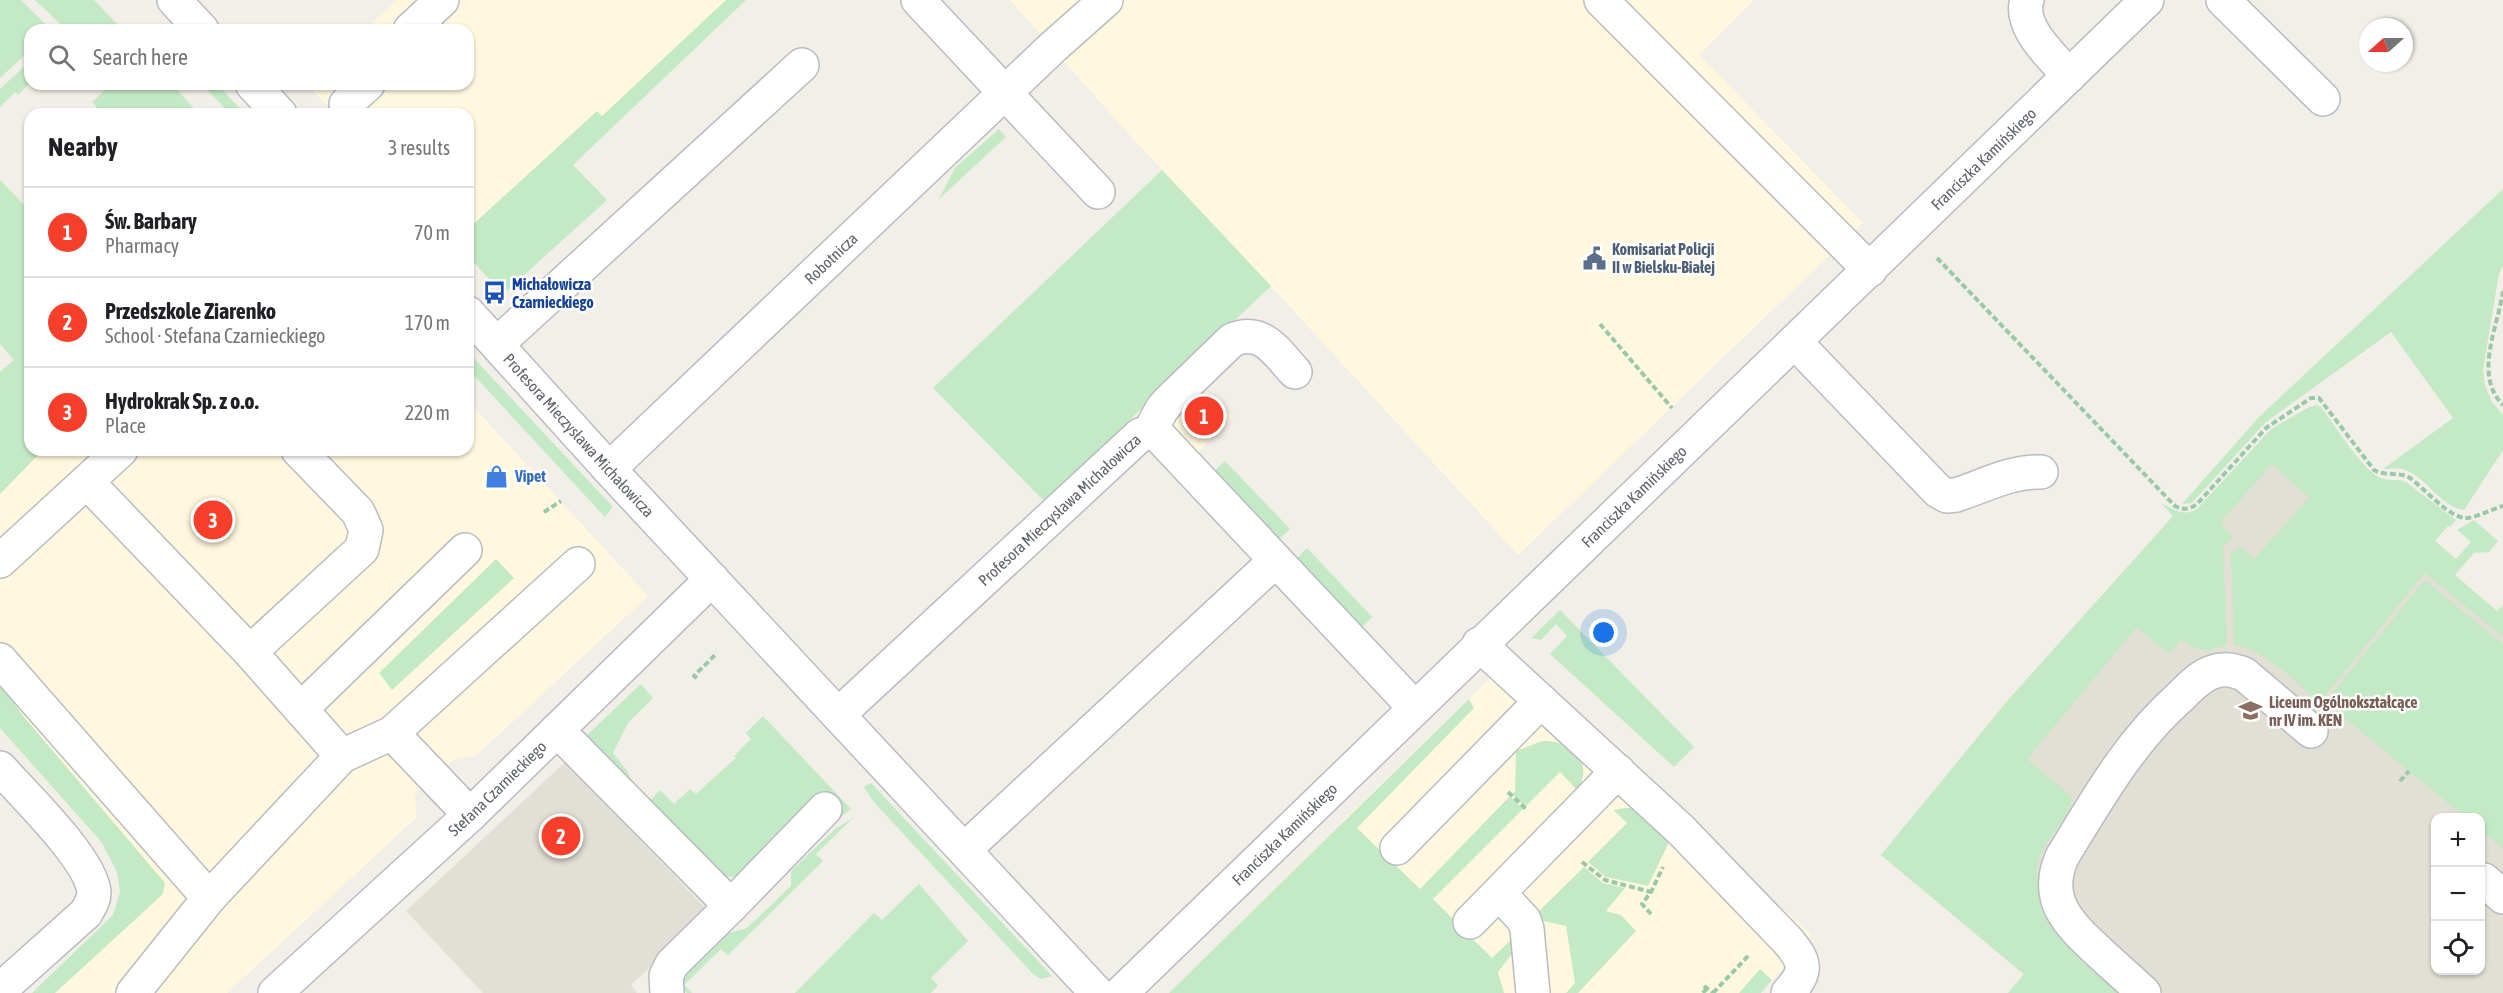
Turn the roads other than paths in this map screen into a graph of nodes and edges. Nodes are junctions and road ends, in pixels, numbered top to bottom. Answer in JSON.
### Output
{"nodes":[{"id":1,"x":174,"y":0,"type":"edge"},
{"id":2,"x":442,"y":0,"type":"edge"},
{"id":3,"x":918,"y":0,"type":"edge"},
{"id":4,"x":1106,"y":0,"type":"edge"},
{"id":5,"x":1601,"y":0,"type":"edge"},
{"id":6,"x":2027,"y":0,"type":"edge"},
{"id":7,"x":2147,"y":0,"type":"edge"},
{"id":8,"x":2223,"y":0,"type":"edge"},
{"id":9,"x":196,"y":24,"type":"edge"},
{"id":10,"x":416,"y":24,"type":"edge"},
{"id":11,"x":802,"y":65,"type":"dead end"},
{"id":12,"x":2069,"y":76,"type":"junction"},
{"id":13,"x":258,"y":90,"type":"edge"},
{"id":14,"x":1005,"y":92,"type":"junction"},
{"id":15,"x":2323,"y":99,"type":"dead end"},
{"id":16,"x":274,"y":108,"type":"edge"},
{"id":17,"x":1098,"y":192,"type":"dead end"},
{"id":18,"x":1870,"y":270,"type":"junction"},
{"id":19,"x":474,"y":320,"type":"edge"},
{"id":20,"x":1795,"y":342,"type":"junction"},
{"id":21,"x":496,"y":344,"type":"junction"},
{"id":22,"x":1295,"y":372,"type":"dead end"},
{"id":23,"x":1150,"y":431,"type":"junction"},
{"id":24,"x":115,"y":456,"type":"edge"},
{"id":25,"x":304,"y":456,"type":"edge"},
{"id":26,"x":609,"y":469,"type":"junction"},
{"id":27,"x":2041,"y":472,"type":"dead end"},
{"id":28,"x":87,"y":482,"type":"junction"},
{"id":29,"x":465,"y":550,"type":"dead end"},
{"id":30,"x":0,"y":561,"type":"edge"},
{"id":31,"x":1275,"y":561,"type":"junction"},
{"id":32,"x":578,"y":564,"type":"dead end"},
{"id":33,"x":712,"y":579,"type":"junction"},
{"id":34,"x":1479,"y":644,"type":"junction"},
{"id":35,"x":250,"y":652,"type":"junction"},
{"id":36,"x":0,"y":660,"type":"edge"},
{"id":37,"x":1541,"y":701,"type":"junction"},
{"id":38,"x":1414,"y":707,"type":"junction"},
{"id":39,"x":302,"y":709,"type":"junction"},
{"id":40,"x":838,"y":715,"type":"junction"},
{"id":41,"x":557,"y":730,"type":"junction"},
{"id":42,"x":2311,"y":731,"type":"dead end"},
{"id":43,"x":392,"y":733,"type":"junction"},
{"id":44,"x":342,"y":756,"type":"junction"},
{"id":45,"x":0,"y":768,"type":"edge"},
{"id":46,"x":1618,"y":771,"type":"junction"},
{"id":47,"x":825,"y":809,"type":"dead end"},
{"id":48,"x":470,"y":815,"type":"junction"},
{"id":49,"x":1397,"y":848,"type":"dead end"},
{"id":50,"x":964,"y":850,"type":"junction"},
{"id":51,"x":1499,"y":893,"type":"junction"},
{"id":52,"x":209,"y":898,"type":"junction"},
{"id":53,"x":731,"y":906,"type":"junction"},
{"id":54,"x":1470,"y":922,"type":"dead end"},
{"id":55,"x":0,"y":990,"type":"edge"},
{"id":56,"x":1789,"y":992,"type":"edge"},
{"id":57,"x":133,"y":993,"type":"edge"},
{"id":58,"x":275,"y":993,"type":"edge"},
{"id":59,"x":667,"y":993,"type":"edge"},
{"id":60,"x":1098,"y":993,"type":"edge"},
{"id":61,"x":1121,"y":993,"type":"edge"},
{"id":62,"x":1533,"y":993,"type":"edge"},
{"id":63,"x":2144,"y":993,"type":"edge"}],
"edges":[{"from":1,"to":9,"type":"street"},
{"from":2,"to":10,"type":"street"},
{"from":3,"to":14,"type":"street"},
{"from":4,"to":14,"type":"street","name":"Robotnicza"},
{"from":5,"to":18,"type":"street"},
{"from":6,"to":12,"type":"street"},
{"from":7,"to":12,"type":"street","name":"Franciszka Kamińskiego"},
{"from":8,"to":15,"type":"street"},
{"from":11,"to":21,"type":"street"},
{"from":12,"to":18,"type":"street","name":"Franciszka Kamińskiego"},
{"from":13,"to":16,"type":"street"},
{"from":14,"to":17,"type":"street"},
{"from":14,"to":26,"type":"street","name":"Robotnicza"},
{"from":18,"to":20,"type":"street","name":"Franciszka Kamińskiego"},
{"from":19,"to":21,"type":"street","name":"Profesora Mieczysława Michałowicza"},
{"from":20,"to":27,"type":"street"},
{"from":20,"to":34,"type":"street","name":"Franciszka Kamińskiego"},
{"from":21,"to":26,"type":"street","name":"Profesora Mieczysława Michałowicza"},
{"from":22,"to":23,"type":"street"},
{"from":23,"to":31,"type":"street","name":"Profesora Mieczysława Michałowicza"},
{"from":23,"to":40,"type":"street","name":"Profesora Mieczysława Michałowicza"},
{"from":24,"to":28,"type":"street"},
{"from":25,"to":35,"type":"street"},
{"from":26,"to":33,"type":"street","name":"Profesora Mieczysława Michałowicza"},
{"from":28,"to":30,"type":"street"},
{"from":28,"to":35,"type":"street"},
{"from":29,"to":39,"type":"street"},
{"from":31,"to":38,"type":"street","name":"Profesora Mieczysława Michałowicza"},
{"from":31,"to":50,"type":"street"},
{"from":32,"to":43,"type":"street"},
{"from":33,"to":40,"type":"street","name":"Profesora Mieczysława Michałowicza"},
{"from":33,"to":41,"type":"street","name":"Stefana Czarnieckiego"},
{"from":34,"to":37,"type":"street"},
{"from":34,"to":38,"type":"street","name":"Franciszka Kamińskiego"},
{"from":35,"to":39,"type":"street"},
{"from":36,"to":52,"type":"street"},
{"from":37,"to":46,"type":"street"},
{"from":37,"to":49,"type":"street"},
{"from":38,"to":61,"type":"street","name":"Franciszka Kamińskiego"},
{"from":39,"to":44,"type":"street"},
{"from":40,"to":50,"type":"street","name":"Profesora Mieczysława Michałowicza"},
{"from":41,"to":48,"type":"street","name":"Stefana Czarnieckiego"},
{"from":41,"to":53,"type":"street"},
{"from":42,"to":63,"type":"street"},
{"from":43,"to":44,"type":"street"},
{"from":43,"to":48,"type":"street"},
{"from":44,"to":52,"type":"street"},
{"from":45,"to":55,"type":"street"},
{"from":46,"to":51,"type":"street"},
{"from":46,"to":56,"type":"street"},
{"from":47,"to":53,"type":"street"},
{"from":48,"to":58,"type":"street","name":"Stefana Czarnieckiego"},
{"from":50,"to":60,"type":"street","name":"Profesora Mieczysława Michałowicza"},
{"from":51,"to":54,"type":"street"},
{"from":51,"to":62,"type":"street"},
{"from":52,"to":57,"type":"street"},
{"from":53,"to":59,"type":"street"}]}
